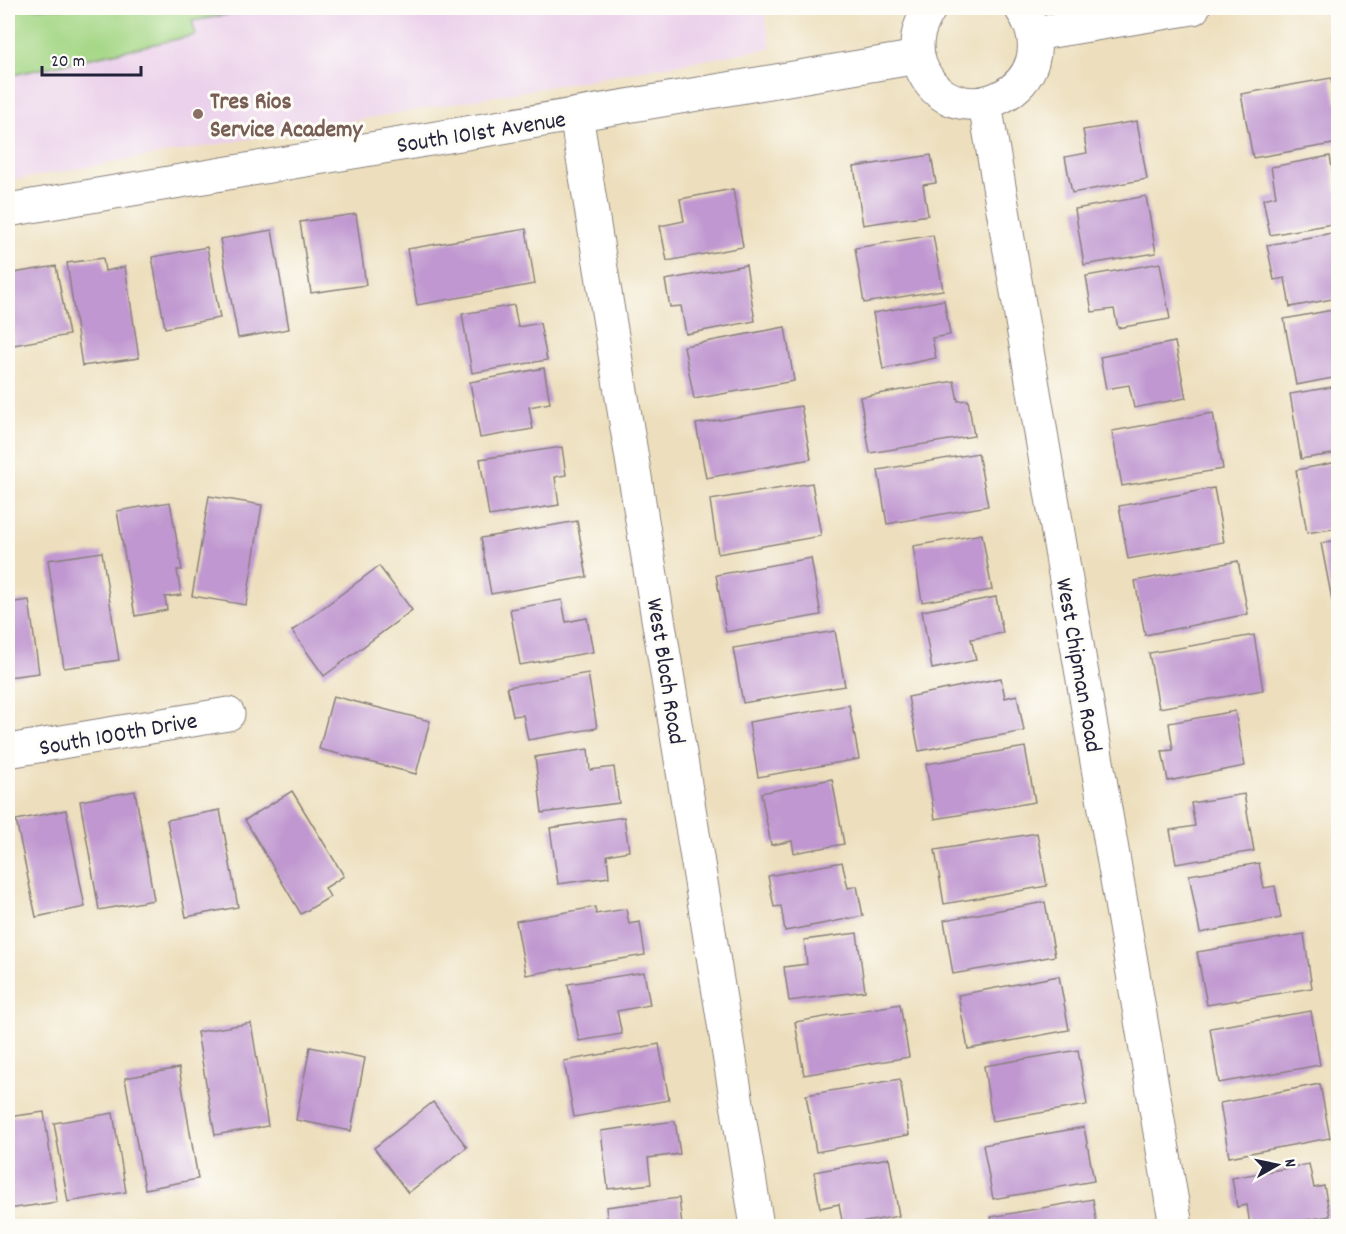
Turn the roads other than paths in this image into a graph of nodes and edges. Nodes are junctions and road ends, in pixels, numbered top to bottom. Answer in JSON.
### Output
{"nodes":[{"id":1,"x":930,"y":8,"type":"edge"},
{"id":2,"x":1193,"y":8,"type":"edge"},
{"id":3,"x":1028,"y":21,"type":"edge"},
{"id":4,"x":918,"y":57,"type":"junction"},
{"id":5,"x":984,"y":104,"type":"junction"},
{"id":6,"x":576,"y":115,"type":"junction"},
{"id":7,"x":8,"y":210,"type":"edge"},
{"id":8,"x":228,"y":714,"type":"dead end"},
{"id":9,"x":8,"y":751,"type":"edge"},
{"id":10,"x":758,"y":1227,"type":"edge"},
{"id":11,"x":1176,"y":1227,"type":"edge"}],
"edges":[{"from":1,"to":4,"type":"street"},
{"from":2,"to":3,"type":"street"},
{"from":3,"to":5,"type":"street"},
{"from":4,"to":5,"type":"street"},
{"from":4,"to":6,"type":"street","name":"South 101st Avenue"},
{"from":5,"to":11,"type":"street","name":"West Chipman Road"},
{"from":6,"to":7,"type":"street","name":"South 101st Avenue"},
{"from":6,"to":10,"type":"street","name":"West Bloch Road"},
{"from":8,"to":9,"type":"street","name":"South 100th Drive"}]}
